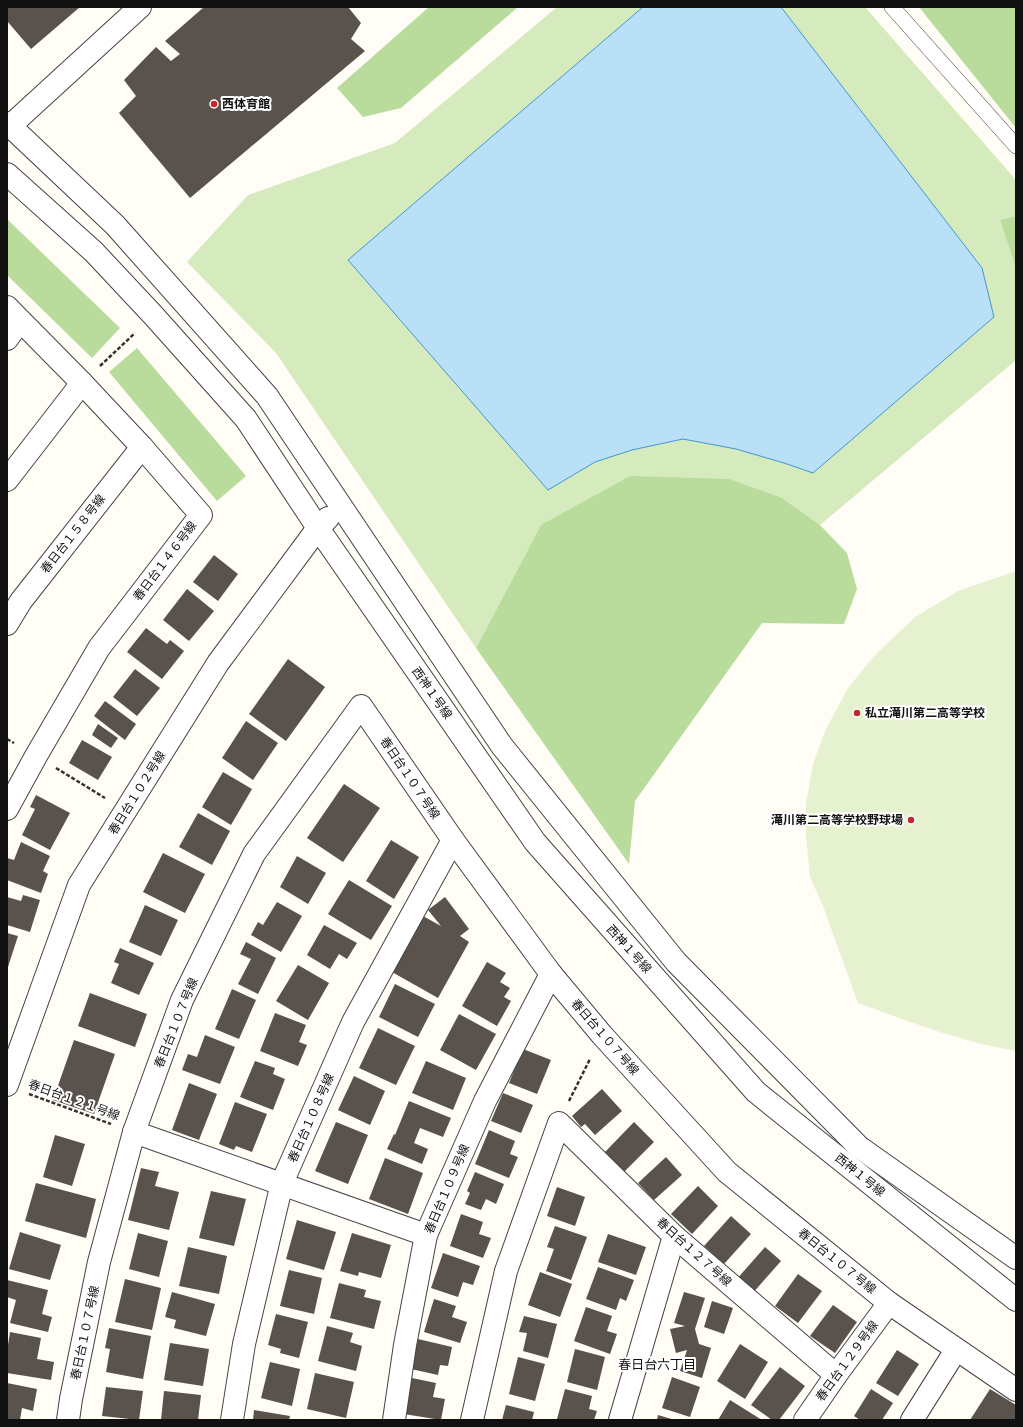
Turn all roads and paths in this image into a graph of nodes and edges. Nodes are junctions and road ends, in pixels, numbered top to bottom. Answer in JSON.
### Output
{"nodes":[{"id":1,"x":140,"y":7,"type":"edge"},
{"id":2,"x":892,"y":7,"type":"edge"},
{"id":3,"x":9,"y":125,"type":"edge"},
{"id":4,"x":1016,"y":146,"type":"edge"},
{"id":5,"x":7,"y":174,"type":"edge"},
{"id":6,"x":14,"y":314,"type":"edge"},
{"id":7,"x":154,"y":315,"type":"junction"},
{"id":8,"x":7,"y":339,"type":"edge"},
{"id":9,"x":82,"y":384,"type":"junction"},
{"id":10,"x":142,"y":447,"type":"junction"},
{"id":11,"x":7,"y":480,"type":"edge"},
{"id":12,"x":341,"y":506,"type":"junction"},
{"id":13,"x":318,"y":528,"type":"junction"},
{"id":14,"x":7,"y":624,"type":"edge"},
{"id":15,"x":36,"y":756,"type":"junction"},
{"id":16,"x":7,"y":809,"type":"edge"},
{"id":17,"x":126,"y":810,"type":"junction"},
{"id":18,"x":453,"y":840,"type":"junction"},
{"id":19,"x":551,"y":974,"type":"junction"},
{"id":20,"x":602,"y":1035,"type":"junction"},
{"id":21,"x":14,"y":1088,"type":"edge"},
{"id":22,"x":559,"y":1124,"type":"junction"},
{"id":23,"x":134,"y":1132,"type":"junction"},
{"id":24,"x":282,"y":1183,"type":"junction"},
{"id":25,"x":426,"y":1235,"type":"junction"},
{"id":26,"x":674,"y":1236,"type":"junction"},
{"id":27,"x":1016,"y":1258,"type":"edge"},
{"id":28,"x":1016,"y":1300,"type":"edge"},
{"id":29,"x":889,"y":1303,"type":"junction"},
{"id":30,"x":956,"y":1350,"type":"junction"},
{"id":31,"x":836,"y":1374,"type":"junction"},
{"id":32,"x":1016,"y":1390,"type":"edge"},
{"id":33,"x":68,"y":1420,"type":"edge"},
{"id":34,"x":232,"y":1420,"type":"edge"},
{"id":35,"x":394,"y":1420,"type":"edge"},
{"id":36,"x":472,"y":1420,"type":"edge"},
{"id":37,"x":620,"y":1420,"type":"edge"},
{"id":38,"x":805,"y":1420,"type":"edge"},
{"id":39,"x":912,"y":1420,"type":"edge"}],
"edges":[{"from":1,"to":3,"type":"street"},
{"from":2,"to":4,"type":"lane"},
{"from":3,"to":12,"type":"street","name":"西神１号線"},
{"from":5,"to":7,"type":"street","name":"西神１号線"},
{"from":6,"to":8,"type":"street"},
{"from":6,"to":9,"type":"street","name":"春日台１４６号線"},
{"from":7,"to":9,"type":"path"},
{"from":7,"to":13,"type":"street","name":"西神１号線"},
{"from":9,"to":10,"type":"street","name":"春日台１４６号線"},
{"from":9,"to":11,"type":"street"},
{"from":10,"to":14,"type":"street","name":"春日台１５８号線"},
{"from":10,"to":15,"type":"street","name":"春日台１４６号線"},
{"from":12,"to":13,"type":"street","name":"春日台１０２号線"},
{"from":12,"to":27,"type":"street","name":"西神１号線"},
{"from":13,"to":17,"type":"street","name":"春日台１０２号線"},
{"from":13,"to":28,"type":"street","name":"西神１号線"},
{"from":15,"to":16,"type":"street","name":"春日台１４６号線"},
{"from":15,"to":17,"type":"path"},
{"from":17,"to":21,"type":"street","name":"春日台１０２号線"},
{"from":18,"to":19,"type":"street","name":"春日台１０７号線"},
{"from":18,"to":23,"type":"street","name":"春日台１０７号線"},
{"from":18,"to":24,"type":"street","name":"春日台１０８号線"},
{"from":19,"to":20,"type":"street","name":"春日台１０７号線"},
{"from":19,"to":25,"type":"street","name":"春日台１０９号線"},
{"from":20,"to":22,"type":"path"},
{"from":20,"to":29,"type":"street","name":"春日台１０７号線"},
{"from":21,"to":23,"type":"path","name":"春日台１２１号線"},
{"from":22,"to":26,"type":"street","name":"春日台１２７号線"},
{"from":22,"to":36,"type":"street"},
{"from":23,"to":24,"type":"street"},
{"from":23,"to":33,"type":"street","name":"春日台１０７号線"},
{"from":24,"to":25,"type":"street"},
{"from":24,"to":34,"type":"street","name":"春日台１０８号線"},
{"from":25,"to":35,"type":"street","name":"春日台１０９号線"},
{"from":26,"to":31,"type":"street","name":"春日台１２７号線"},
{"from":26,"to":37,"type":"street"},
{"from":29,"to":30,"type":"street","name":"春日台１０７号線"},
{"from":29,"to":31,"type":"street","name":"春日台１２９号線"},
{"from":30,"to":32,"type":"street","name":"春日台１０７号線"},
{"from":30,"to":39,"type":"street"},
{"from":31,"to":38,"type":"street","name":"春日台１２９号線"}]}
